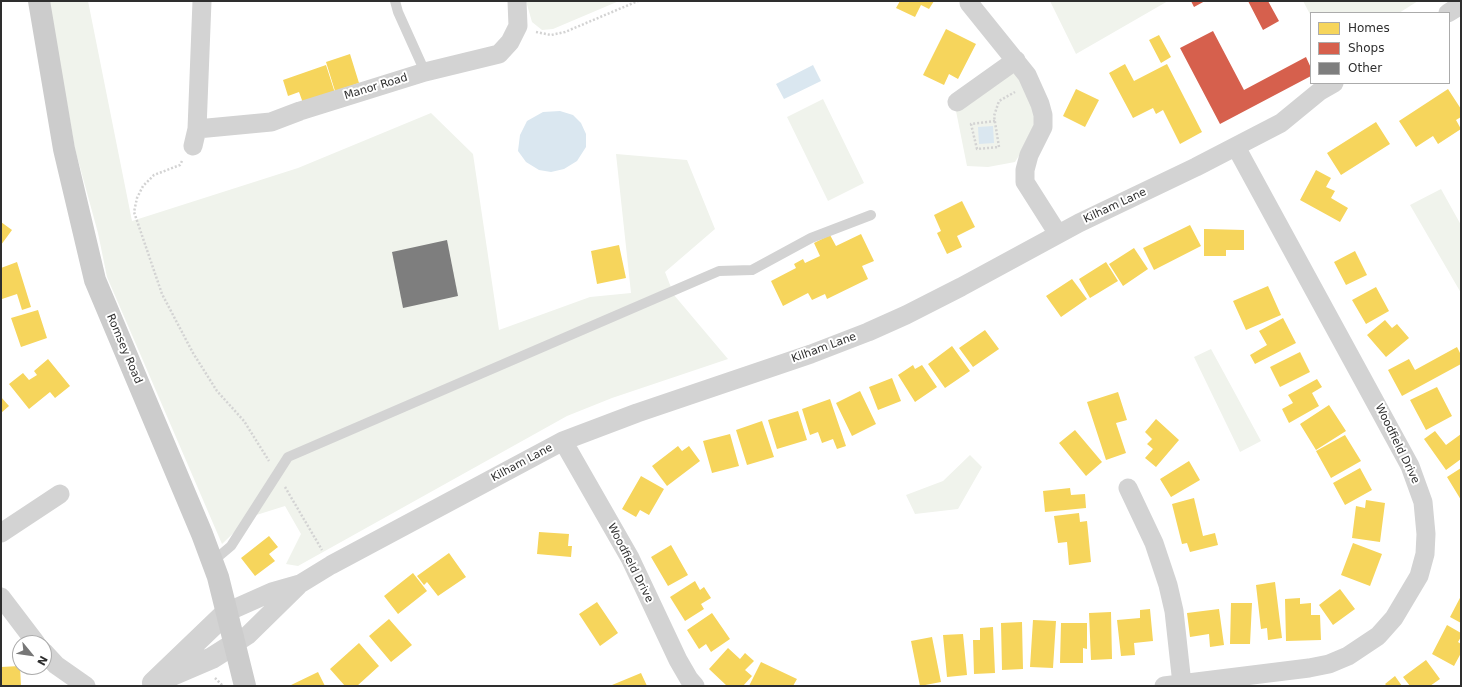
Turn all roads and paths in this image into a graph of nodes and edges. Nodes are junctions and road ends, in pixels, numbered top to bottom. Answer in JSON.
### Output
{"nodes":[{"id":1,"x":39,"y":1,"type":"edge"},
{"id":2,"x":202,"y":1,"type":"edge"},
{"id":3,"x":395,"y":1,"type":"edge"},
{"id":4,"x":517,"y":1,"type":"edge"},
{"id":5,"x":638,"y":1,"type":"edge"},
{"id":6,"x":969,"y":3,"type":"dead end"},
{"id":7,"x":1461,"y":5,"type":"edge"},
{"id":8,"x":1450,"y":12,"type":"edge"},
{"id":9,"x":518,"y":26,"type":"junction"},
{"id":10,"x":1016,"y":60,"type":"junction"},
{"id":11,"x":425,"y":72,"type":"junction"},
{"id":12,"x":1031,"y":82,"type":"junction"},
{"id":13,"x":1332,"y":84,"type":"edge"},
{"id":14,"x":957,"y":102,"type":"dead end"},
{"id":15,"x":995,"y":121,"type":"junction"},
{"id":16,"x":195,"y":137,"type":"junction"},
{"id":17,"x":1236,"y":147,"type":"junction"},
{"id":18,"x":871,"y":215,"type":"dead end"},
{"id":19,"x":1058,"y":234,"type":"junction"},
{"id":20,"x":563,"y":441,"type":"junction"},
{"id":21,"x":277,"y":474,"type":"junction"},
{"id":22,"x":1128,"y":488,"type":"dead end"},
{"id":23,"x":60,"y":494,"type":"dead end"},
{"id":24,"x":1,"y":533,"type":"edge"},
{"id":25,"x":212,"y":562,"type":"junction"},
{"id":26,"x":332,"y":565,"type":"junction"},
{"id":27,"x":300,"y":584,"type":"junction"},
{"id":28,"x":1,"y":597,"type":"edge"},
{"id":29,"x":227,"y":612,"type":"junction"},
{"id":30,"x":30,"y":635,"type":"edge"},
{"id":31,"x":234,"y":644,"type":"junction"},
{"id":32,"x":52,"y":661,"type":"edge"},
{"id":33,"x":150,"y":684,"type":"edge"},
{"id":34,"x":1173,"y":685,"type":"edge"},
{"id":35,"x":86,"y":686,"type":"edge"},
{"id":36,"x":245,"y":686,"type":"edge"},
{"id":37,"x":695,"y":686,"type":"edge"}],
"edges":[{"from":1,"to":25,"type":"main road","name":"Romsey Road"},
{"from":2,"to":16,"type":"street"},
{"from":3,"to":11,"type":"lane"},
{"from":4,"to":9,"type":"street"},
{"from":5,"to":9,"type":"path"},
{"from":6,"to":10,"type":"street"},
{"from":7,"to":8,"type":"street"},
{"from":9,"to":11,"type":"street","name":"Manor Road"},
{"from":10,"to":12,"type":"street"},
{"from":10,"to":14,"type":"street"},
{"from":11,"to":16,"type":"street","name":"Manor Road"},
{"from":12,"to":15,"type":"path"},
{"from":12,"to":19,"type":"street"},
{"from":13,"to":17,"type":"street","name":"Kilham Lane"},
{"from":15,"to":15,"type":"path"},
{"from":16,"to":21,"type":"path"},
{"from":17,"to":19,"type":"street","name":"Kilham Lane"},
{"from":17,"to":34,"type":"street","name":"Woodfield Drive"},
{"from":18,"to":21,"type":"lane"},
{"from":19,"to":20,"type":"street","name":"Kilham Lane"},
{"from":20,"to":26,"type":"street","name":"Kilham Lane"},
{"from":20,"to":37,"type":"street","name":"Woodfield Drive"},
{"from":21,"to":25,"type":"lane"},
{"from":21,"to":26,"type":"path"},
{"from":22,"to":34,"type":"street"},
{"from":23,"to":24,"type":"street"},
{"from":25,"to":29,"type":"main road","name":"Romsey Road"},
{"from":26,"to":27,"type":"street","name":"Kilham Lane"},
{"from":27,"to":29,"type":"street","name":"Kilham Lane"},
{"from":27,"to":31,"type":"street","name":"Kilham Lane"},
{"from":28,"to":30,"type":"street"},
{"from":29,"to":31,"type":"main road","name":"Romsey Road"},
{"from":29,"to":33,"type":"street"},
{"from":31,"to":33,"type":"street"},
{"from":31,"to":36,"type":"main road","name":"Romsey Road"},
{"from":32,"to":35,"type":"street"}]}
